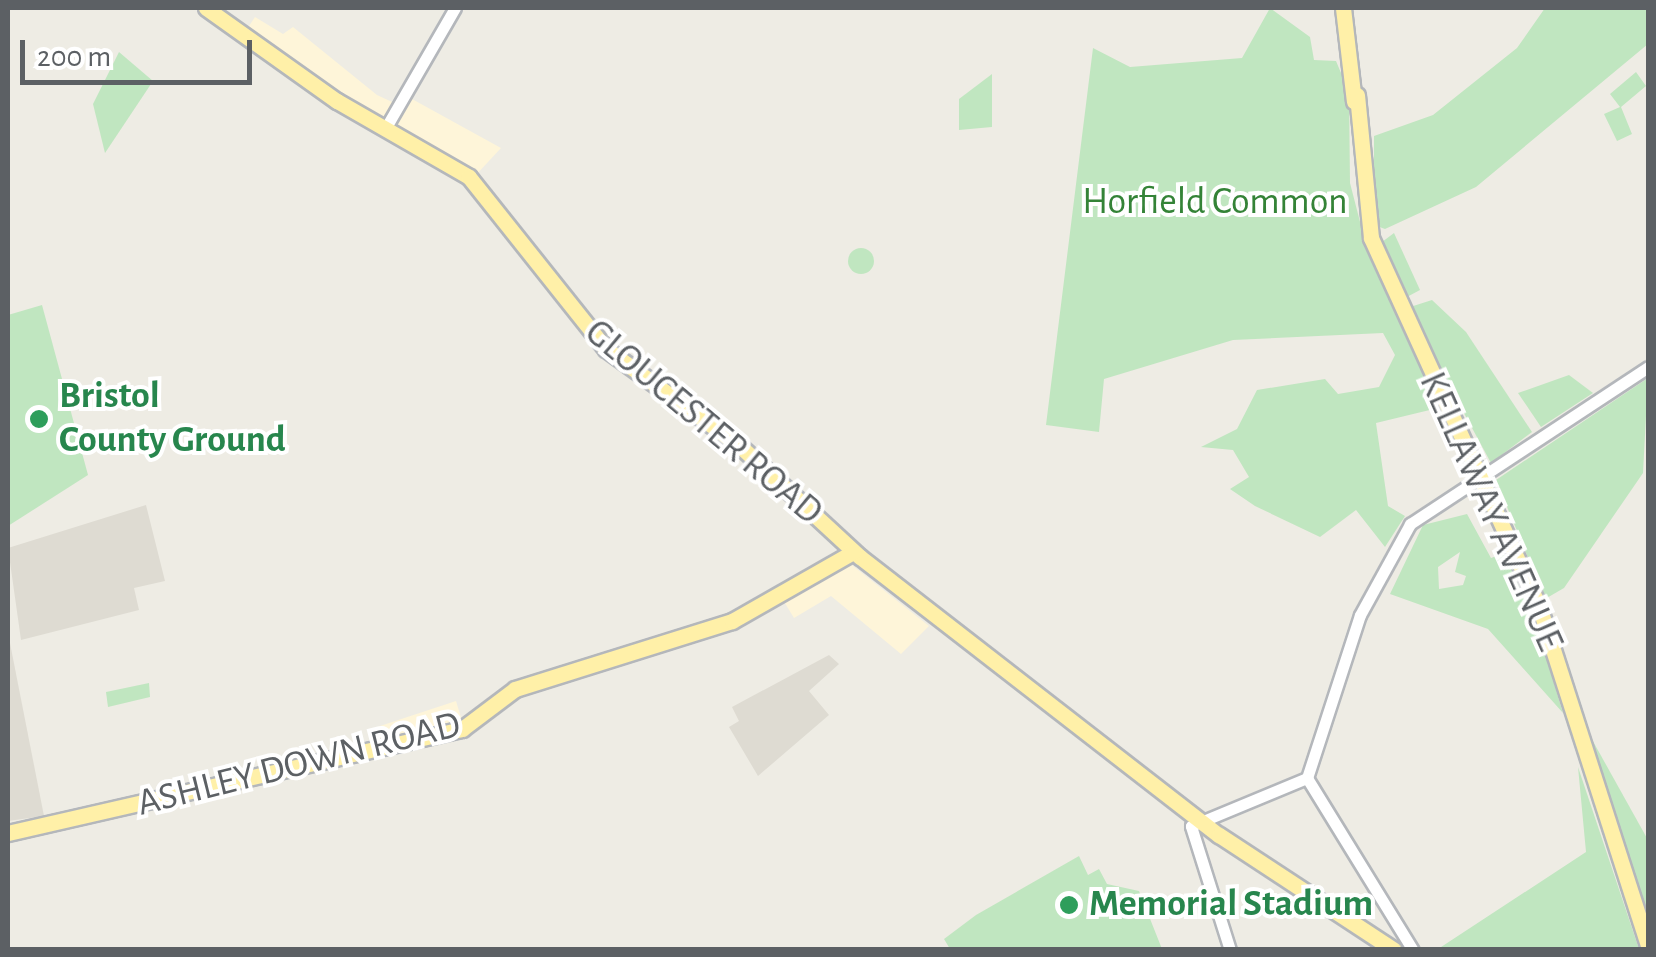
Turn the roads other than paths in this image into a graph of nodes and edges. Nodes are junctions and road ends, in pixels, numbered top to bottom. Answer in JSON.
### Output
{"nodes":[{"id":1,"x":206,"y":8,"type":"edge"},
{"id":2,"x":455,"y":8,"type":"edge"},
{"id":3,"x":1342,"y":8,"type":"edge"},
{"id":4,"x":385,"y":129,"type":"junction"},
{"id":5,"x":1648,"y":367,"type":"edge"},
{"id":6,"x":1482,"y":477,"type":"junction"},
{"id":7,"x":854,"y":552,"type":"junction"},
{"id":8,"x":1307,"y":778,"type":"junction"},
{"id":9,"x":1174,"y":798,"type":"junction"},
{"id":10,"x":1216,"y":829,"type":"junction"},
{"id":11,"x":8,"y":833,"type":"edge"},
{"id":12,"x":1192,"y":844,"type":"junction"},
{"id":13,"x":1648,"y":946,"type":"edge"},
{"id":14,"x":1230,"y":950,"type":"edge"},
{"id":15,"x":1394,"y":950,"type":"edge"},
{"id":16,"x":1413,"y":950,"type":"edge"}],
"edges":[{"from":1,"to":4,"type":"main road","name":"GLOUCESTER ROAD"},
{"from":2,"to":4,"type":"street"},
{"from":3,"to":6,"type":"main road","name":"KELLAWAY AVENUE"},
{"from":4,"to":7,"type":"main road","name":"GLOUCESTER ROAD"},
{"from":5,"to":6,"type":"street"},
{"from":6,"to":8,"type":"street"},
{"from":6,"to":13,"type":"main road","name":"KELLAWAY AVENUE"},
{"from":7,"to":9,"type":"main road","name":"GLOUCESTER ROAD"},
{"from":7,"to":11,"type":"main road","name":"ASHLEY DOWN ROAD"},
{"from":8,"to":10,"type":"street"},
{"from":8,"to":16,"type":"street"},
{"from":9,"to":10,"type":"main road","name":"GLOUCESTER ROAD"},
{"from":9,"to":12,"type":"street"},
{"from":10,"to":12,"type":"street"},
{"from":10,"to":15,"type":"main road","name":"GLOUCESTER ROAD"},
{"from":12,"to":14,"type":"street"}]}
